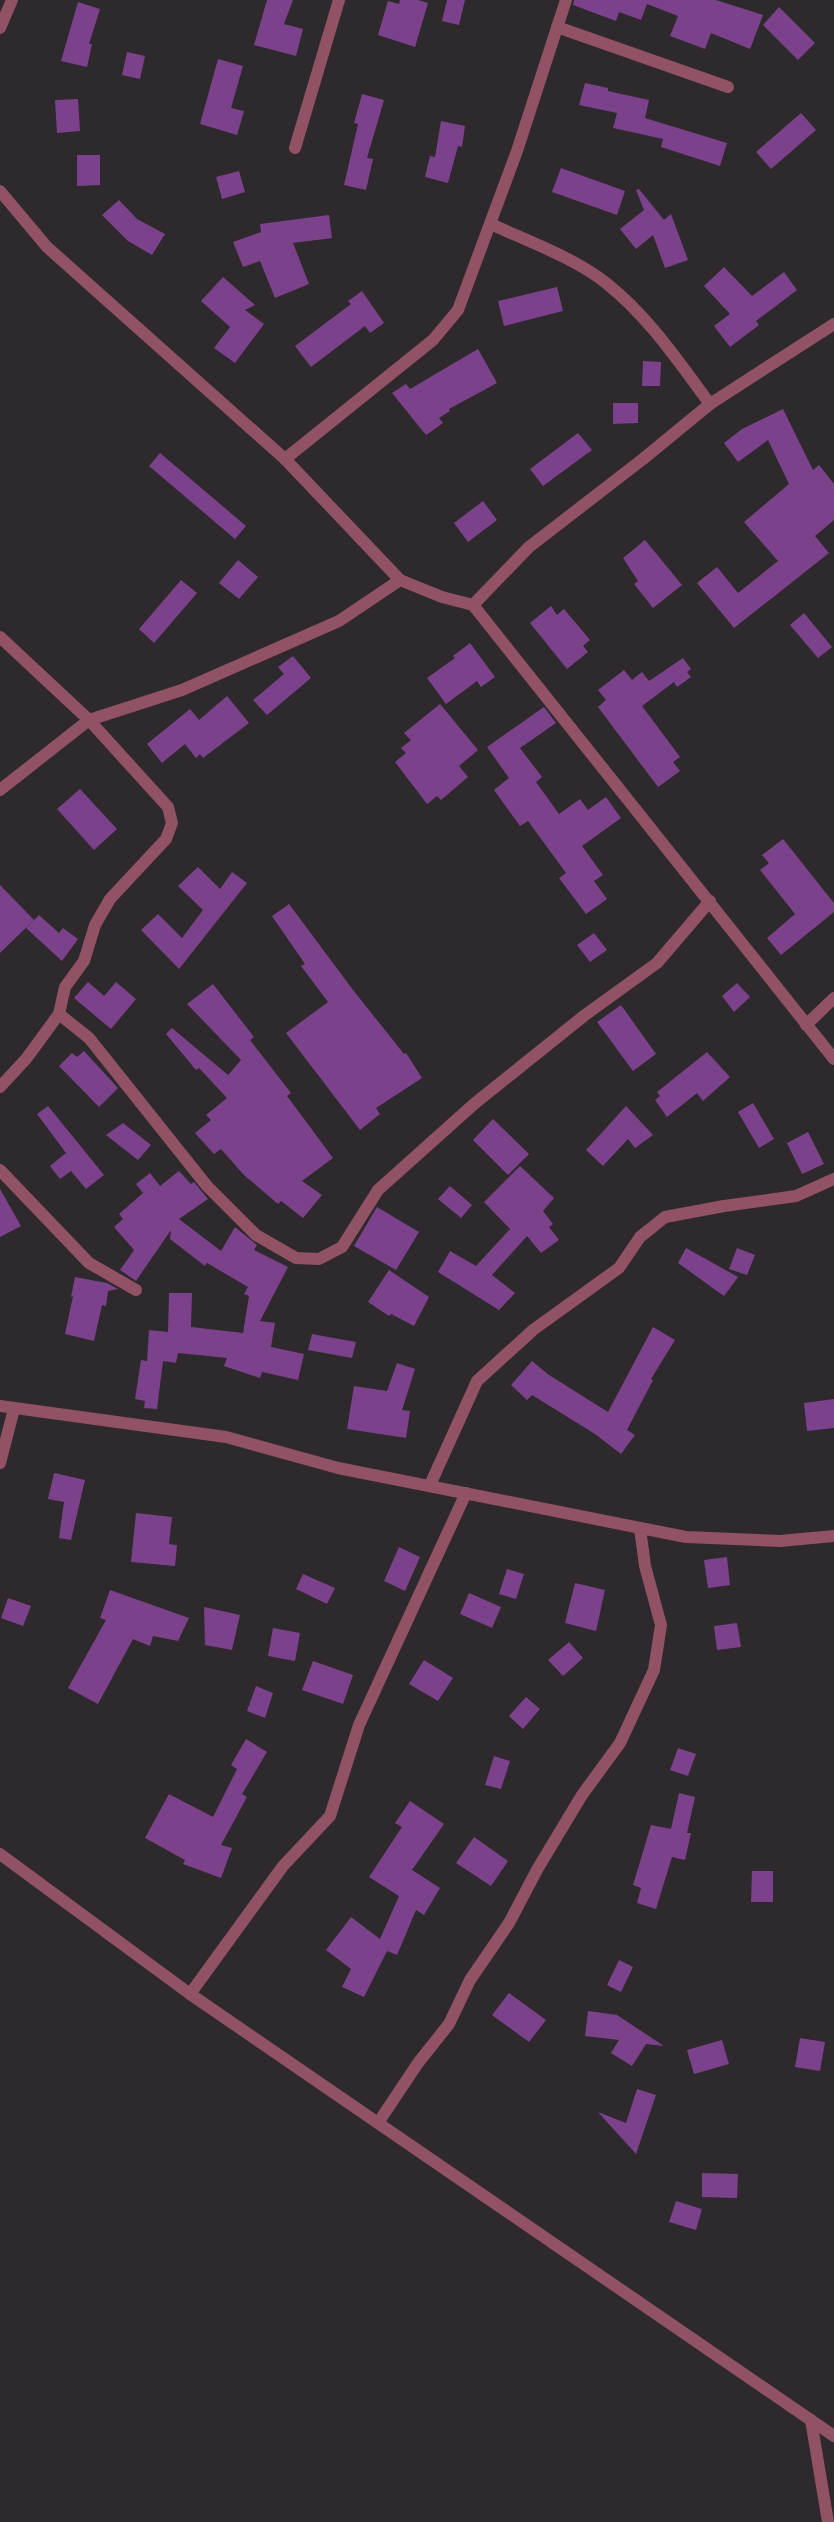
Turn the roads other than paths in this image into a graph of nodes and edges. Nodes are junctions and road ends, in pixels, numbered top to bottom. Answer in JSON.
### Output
{"nodes":[{"id":1,"x":12,"y":0,"type":"edge"},
{"id":2,"x":339,"y":0,"type":"edge"},
{"id":3,"x":566,"y":0,"type":"edge"},
{"id":4,"x":557,"y":27,"type":"junction"},
{"id":5,"x":0,"y":28,"type":"edge"},
{"id":6,"x":728,"y":87,"type":"dead end"},
{"id":7,"x":295,"y":148,"type":"dead end"},
{"id":8,"x":0,"y":191,"type":"edge"},
{"id":9,"x":491,"y":224,"type":"junction"},
{"id":10,"x":834,"y":324,"type":"edge"},
{"id":11,"x":710,"y":404,"type":"junction"},
{"id":12,"x":285,"y":459,"type":"junction"},
{"id":13,"x":400,"y":580,"type":"junction"},
{"id":14,"x":473,"y":605,"type":"junction"},
{"id":15,"x":0,"y":637,"type":"edge"},
{"id":16,"x":89,"y":720,"type":"junction"},
{"id":17,"x":0,"y":790,"type":"edge"},
{"id":18,"x":710,"y":901,"type":"junction"},
{"id":19,"x":834,"y":998,"type":"edge"},
{"id":20,"x":59,"y":1014,"type":"junction"},
{"id":21,"x":806,"y":1025,"type":"junction"},
{"id":22,"x":834,"y":1060,"type":"edge"},
{"id":23,"x":0,"y":1087,"type":"edge"},
{"id":24,"x":0,"y":1170,"type":"edge"},
{"id":25,"x":834,"y":1179,"type":"edge"},
{"id":26,"x":136,"y":1290,"type":"dead end"},
{"id":27,"x":0,"y":1406,"type":"edge"},
{"id":28,"x":14,"y":1409,"type":"junction"},
{"id":29,"x":0,"y":1463,"type":"edge"},
{"id":30,"x":430,"y":1485,"type":"junction"},
{"id":31,"x":466,"y":1493,"type":"junction"},
{"id":32,"x":640,"y":1528,"type":"junction"},
{"id":33,"x":834,"y":1536,"type":"edge"},
{"id":34,"x":0,"y":1854,"type":"edge"},
{"id":35,"x":190,"y":1994,"type":"junction"},
{"id":36,"x":378,"y":2124,"type":"junction"},
{"id":37,"x":811,"y":2420,"type":"junction"},
{"id":38,"x":834,"y":2436,"type":"edge"},
{"id":39,"x":828,"y":2522,"type":"edge"}],
"edges":[{"from":1,"to":5,"type":"street"},
{"from":2,"to":7,"type":"street"},
{"from":3,"to":4,"type":"street"},
{"from":4,"to":6,"type":"street"},
{"from":4,"to":9,"type":"street"},
{"from":8,"to":12,"type":"street"},
{"from":9,"to":11,"type":"street"},
{"from":9,"to":12,"type":"street"},
{"from":10,"to":11,"type":"street"},
{"from":11,"to":14,"type":"street"},
{"from":12,"to":13,"type":"street"},
{"from":13,"to":14,"type":"street"},
{"from":13,"to":16,"type":"street"},
{"from":14,"to":18,"type":"street"},
{"from":15,"to":16,"type":"street"},
{"from":16,"to":17,"type":"street"},
{"from":16,"to":20,"type":"street"},
{"from":18,"to":20,"type":"street"},
{"from":18,"to":21,"type":"street"},
{"from":19,"to":21,"type":"street"},
{"from":20,"to":23,"type":"street"},
{"from":21,"to":22,"type":"street"},
{"from":24,"to":26,"type":"street"},
{"from":25,"to":30,"type":"street"},
{"from":27,"to":28,"type":"street"},
{"from":28,"to":29,"type":"street"},
{"from":28,"to":30,"type":"street"},
{"from":30,"to":31,"type":"street"},
{"from":31,"to":32,"type":"street"},
{"from":31,"to":35,"type":"street"},
{"from":32,"to":33,"type":"street"},
{"from":32,"to":36,"type":"street"},
{"from":34,"to":35,"type":"street"},
{"from":35,"to":36,"type":"street"},
{"from":36,"to":37,"type":"street"},
{"from":37,"to":38,"type":"street"},
{"from":37,"to":39,"type":"street"}]}
